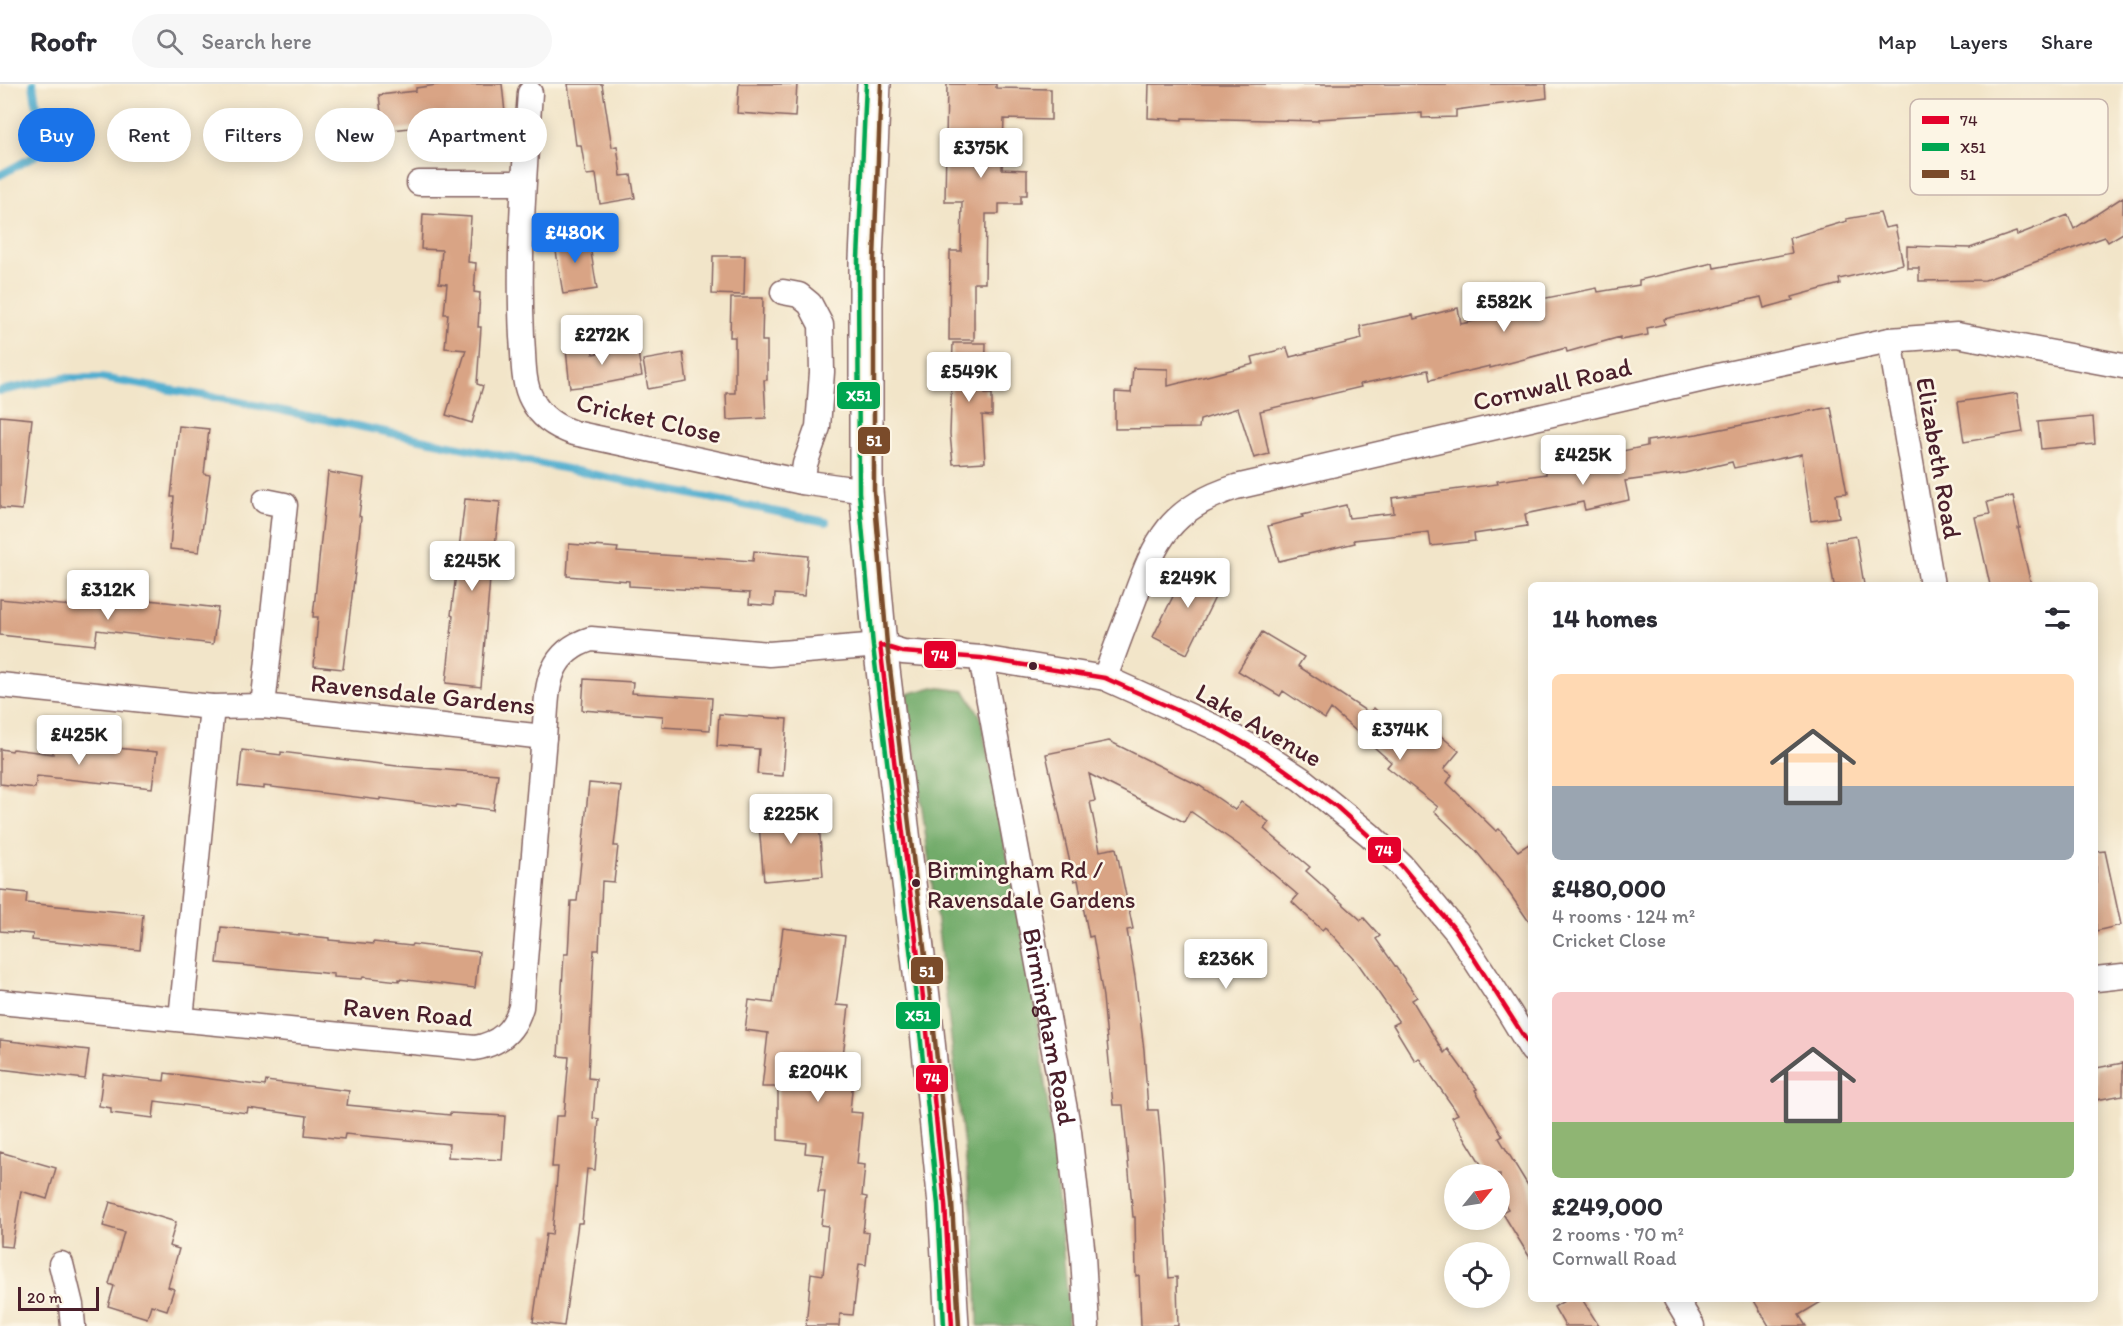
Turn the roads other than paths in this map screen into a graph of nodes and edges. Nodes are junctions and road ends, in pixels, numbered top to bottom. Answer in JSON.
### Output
{"nodes":[{"id":1,"x":874,"y":84,"type":"edge"},
{"id":2,"x":530,"y":93,"type":"dead end"},
{"id":3,"x":419,"y":183,"type":"dead end"},
{"id":4,"x":523,"y":183,"type":"junction"},
{"id":5,"x":783,"y":292,"type":"dead end"},
{"id":6,"x":1890,"y":340,"type":"junction"},
{"id":7,"x":2123,"y":366,"type":"edge"},
{"id":8,"x":802,"y":482,"type":"junction"},
{"id":9,"x":866,"y":491,"type":"junction"},
{"id":10,"x":265,"y":501,"type":"dead end"},
{"id":11,"x":1931,"y":582,"type":"edge"},
{"id":12,"x":880,"y":645,"type":"junction"},
{"id":13,"x":981,"y":658,"type":"junction"},
{"id":14,"x":1105,"y":678,"type":"junction"},
{"id":15,"x":0,"y":685,"type":"edge"},
{"id":16,"x":263,"y":705,"type":"junction"},
{"id":17,"x":212,"y":707,"type":"junction"},
{"id":18,"x":544,"y":737,"type":"junction"},
{"id":19,"x":2123,"y":976,"type":"edge"},
{"id":20,"x":2098,"y":979,"type":"edge"},
{"id":21,"x":0,"y":1002,"type":"edge"},
{"id":22,"x":181,"y":1019,"type":"junction"},
{"id":23,"x":1528,"y":1043,"type":"edge"},
{"id":24,"x":61,"y":1264,"type":"dead end"},
{"id":25,"x":1678,"y":1302,"type":"edge"},
{"id":26,"x":73,"y":1326,"type":"edge"},
{"id":27,"x":952,"y":1326,"type":"edge"},
{"id":28,"x":1087,"y":1326,"type":"edge"},
{"id":29,"x":1692,"y":1326,"type":"edge"}],
"edges":[{"from":1,"to":9,"type":"highway"},
{"from":2,"to":4,"type":"street","name":"Cricket Close"},
{"from":3,"to":4,"type":"street"},
{"from":4,"to":8,"type":"street","name":"Cricket Close"},
{"from":5,"to":8,"type":"street"},
{"from":6,"to":7,"type":"street","name":"Cornwall Road"},
{"from":6,"to":11,"type":"street","name":"Elizabeth Road"},
{"from":6,"to":14,"type":"street","name":"Cornwall Road"},
{"from":8,"to":9,"type":"street","name":"Cricket Close"},
{"from":9,"to":12,"type":"highway"},
{"from":10,"to":16,"type":"street"},
{"from":12,"to":13,"type":"street","name":"Lake Avenue"},
{"from":12,"to":18,"type":"street","name":"Ravensdale Gardens"},
{"from":12,"to":27,"type":"highway"},
{"from":13,"to":14,"type":"street","name":"Lake Avenue"},
{"from":13,"to":28,"type":"street","name":"Birmingham Road"},
{"from":14,"to":23,"type":"street","name":"Lake Avenue"},
{"from":15,"to":17,"type":"street","name":"Ravensdale Gardens"},
{"from":16,"to":17,"type":"street","name":"Ravensdale Gardens"},
{"from":16,"to":18,"type":"street","name":"Ravensdale Gardens"},
{"from":17,"to":22,"type":"street"},
{"from":18,"to":22,"type":"street","name":"Raven Road"},
{"from":19,"to":20,"type":"street"},
{"from":21,"to":22,"type":"street","name":"Raven Road"},
{"from":24,"to":26,"type":"street"},
{"from":25,"to":29,"type":"street"}]}
